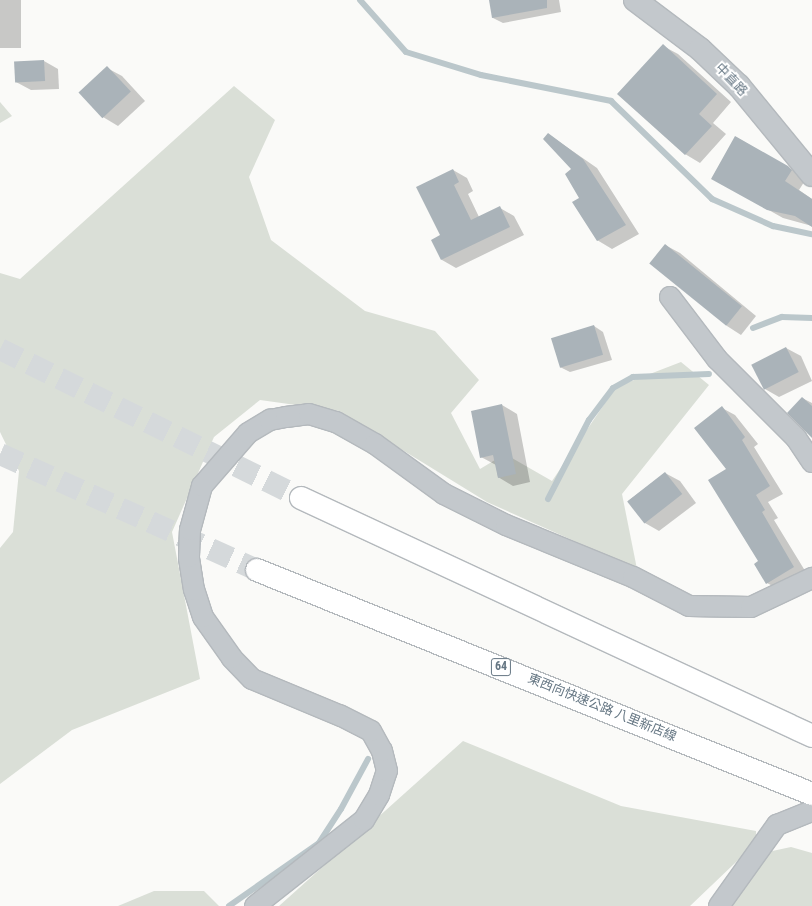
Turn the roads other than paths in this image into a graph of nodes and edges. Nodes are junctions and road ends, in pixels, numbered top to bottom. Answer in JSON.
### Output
{"nodes":[{"id":1,"x":635,"y":0,"type":"edge"},
{"id":2,"x":812,"y":175,"type":"edge"},
{"id":3,"x":670,"y":297,"type":"dead end"},
{"id":4,"x":812,"y":462,"type":"edge"},
{"id":5,"x":301,"y":498,"type":"tunnel mouth"},
{"id":6,"x":257,"y":570,"type":"tunnel mouth"},
{"id":7,"x":812,"y":578,"type":"edge"},
{"id":8,"x":812,"y":736,"type":"edge"},
{"id":9,"x":812,"y":794,"type":"edge"},
{"id":10,"x":812,"y":811,"type":"edge"},
{"id":11,"x":255,"y":906,"type":"edge"},
{"id":12,"x":719,"y":906,"type":"edge"}],
"edges":[{"from":1,"to":2,"type":"street","name":"中直路"},
{"from":3,"to":4,"type":"street"},
{"from":5,"to":8,"type":"highway"},
{"from":6,"to":9,"type":"highway","name":"東西向快速公路 八里新店線","number":"64"},
{"from":7,"to":11,"type":"street"},
{"from":10,"to":12,"type":"street"}]}
